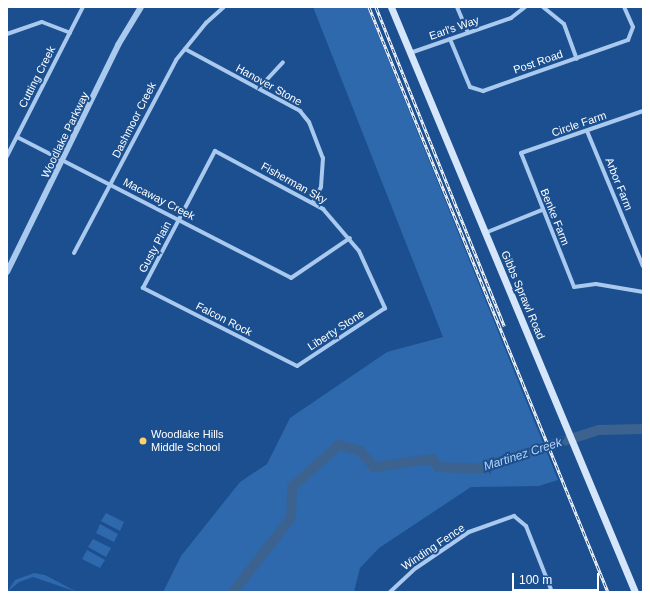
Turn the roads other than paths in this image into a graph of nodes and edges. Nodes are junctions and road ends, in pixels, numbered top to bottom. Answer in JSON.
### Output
{"nodes":[{"id":1,"x":83,"y":7,"type":"edge"},
{"id":2,"x":141,"y":7,"type":"edge"},
{"id":3,"x":224,"y":7,"type":"edge"},
{"id":4,"x":391,"y":7,"type":"edge"},
{"id":5,"x":457,"y":7,"type":"edge"},
{"id":6,"x":525,"y":7,"type":"edge"},
{"id":7,"x":543,"y":7,"type":"edge"},
{"id":8,"x":624,"y":7,"type":"edge"},
{"id":9,"x":70,"y":33,"type":"junction"},
{"id":10,"x":468,"y":33,"type":"junction"},
{"id":11,"x":7,"y":34,"type":"edge"},
{"id":12,"x":450,"y":39,"type":"junction"},
{"id":13,"x":185,"y":49,"type":"junction"},
{"id":14,"x":410,"y":53,"type":"junction"},
{"id":15,"x":577,"y":58,"type":"junction"},
{"id":16,"x":283,"y":62,"type":"dead end"},
{"id":17,"x":259,"y":88,"type":"junction"},
{"id":18,"x":643,"y":111,"type":"edge"},
{"id":19,"x":588,"y":131,"type":"junction"},
{"id":20,"x":17,"y":137,"type":"junction"},
{"id":21,"x":215,"y":151,"type":"joint"},
{"id":22,"x":521,"y":153,"type":"joint"},
{"id":23,"x":7,"y":156,"type":"edge"},
{"id":24,"x":64,"y":160,"type":"junction"},
{"id":25,"x":112,"y":185,"type":"junction"},
{"id":26,"x":313,"y":202,"type":"junction"},
{"id":27,"x":542,"y":210,"type":"junction"},
{"id":28,"x":180,"y":219,"type":"junction"},
{"id":29,"x":485,"y":233,"type":"junction"},
{"id":30,"x":350,"y":238,"type":"junction"},
{"id":31,"x":74,"y":253,"type":"dead end"},
{"id":32,"x":643,"y":266,"type":"edge"},
{"id":33,"x":7,"y":272,"type":"edge"},
{"id":34,"x":143,"y":288,"type":"joint"},
{"id":35,"x":643,"y":292,"type":"edge"},
{"id":36,"x":385,"y":308,"type":"joint"},
{"id":37,"x":297,"y":366,"type":"joint"},
{"id":38,"x":390,"y":592,"type":"edge"},
{"id":39,"x":551,"y":592,"type":"edge"},
{"id":40,"x":635,"y":592,"type":"edge"}],
"edges":[{"from":1,"to":9,"type":"street","name":"Cutting Creek"},
{"from":2,"to":24,"type":"street","name":"Woodlake Parkway"},
{"from":3,"to":13,"type":"street","name":"Dashmoor Creek"},
{"from":4,"to":14,"type":"main road","name":"Gibbs Sprawl Road"},
{"from":5,"to":10,"type":"street"},
{"from":6,"to":10,"type":"street","name":"Earl's Way"},
{"from":7,"to":15,"type":"street"},
{"from":8,"to":15,"type":"street","name":"Post Road"},
{"from":9,"to":11,"type":"street"},
{"from":9,"to":20,"type":"street","name":"Cutting Creek"},
{"from":10,"to":12,"type":"street","name":"Earl's Way"},
{"from":12,"to":14,"type":"street","name":"Earl's Way"},
{"from":12,"to":15,"type":"street","name":"Post Road"},
{"from":13,"to":17,"type":"street","name":"Hanover Stone"},
{"from":13,"to":25,"type":"street","name":"Dashmoor Creek"},
{"from":14,"to":29,"type":"main road","name":"Gibbs Sprawl Road"},
{"from":16,"to":17,"type":"street"},
{"from":17,"to":26,"type":"street","name":"Hanover Stone"},
{"from":18,"to":19,"type":"street","name":"Circle Farm"},
{"from":19,"to":22,"type":"street","name":"Circle Farm"},
{"from":19,"to":32,"type":"street","name":"Arbor Farm"},
{"from":20,"to":23,"type":"street","name":"Cutting Creek"},
{"from":20,"to":24,"type":"street","name":"Macaway Creek"},
{"from":21,"to":26,"type":"street","name":"Fisherman Sky"},
{"from":21,"to":28,"type":"street","name":"Gusty Plain"},
{"from":22,"to":27,"type":"street","name":"Benke Farm"},
{"from":24,"to":25,"type":"street","name":"Macaway Creek"},
{"from":24,"to":33,"type":"street","name":"Woodlake Parkway"},
{"from":25,"to":28,"type":"street","name":"Macaway Creek"},
{"from":25,"to":31,"type":"street","name":"Dashmoor Creek"},
{"from":26,"to":30,"type":"street","name":"Fisherman Sky"},
{"from":27,"to":29,"type":"street"},
{"from":27,"to":35,"type":"street","name":"Benke Farm"},
{"from":28,"to":30,"type":"street","name":"Macaway Creek"},
{"from":28,"to":34,"type":"street","name":"Gusty Plain"},
{"from":29,"to":40,"type":"main road","name":"Gibbs Sprawl Road"},
{"from":30,"to":36,"type":"street","name":"Fisherman Sky"},
{"from":34,"to":37,"type":"street","name":"Falcon Rock"},
{"from":36,"to":37,"type":"street","name":"Liberty Stone"},
{"from":38,"to":39,"type":"street","name":"Winding Fence"}]}
